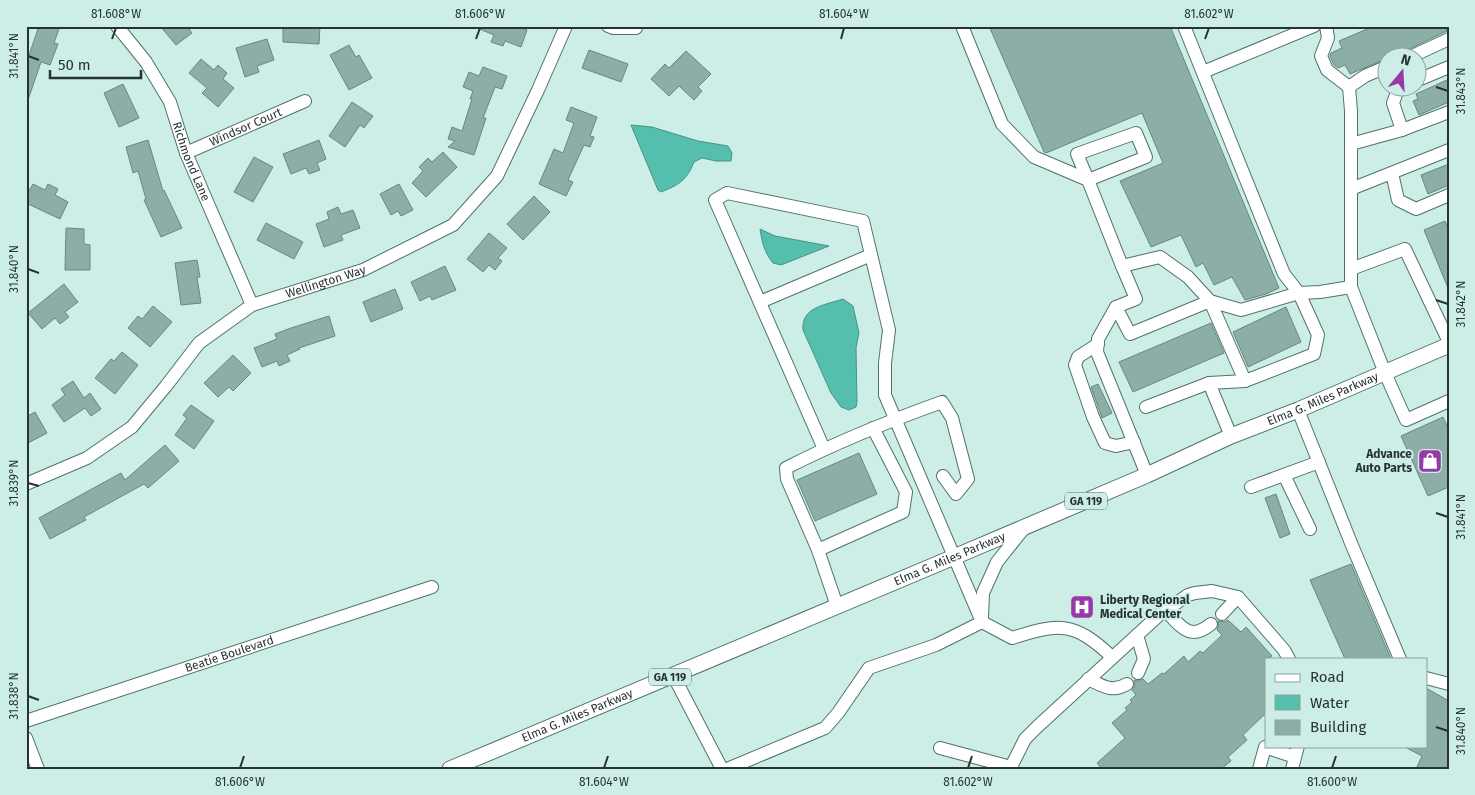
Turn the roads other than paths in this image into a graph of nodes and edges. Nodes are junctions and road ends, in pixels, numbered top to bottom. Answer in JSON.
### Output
{"nodes":[{"id":1,"x":117,"y":26,"type":"edge"},
{"id":2,"x":566,"y":26,"type":"edge"},
{"id":3,"x":608,"y":26,"type":"edge"},
{"id":4,"x":962,"y":26,"type":"edge"},
{"id":5,"x":1184,"y":26,"type":"edge"},
{"id":6,"x":1314,"y":26,"type":"edge"},
{"id":7,"x":1326,"y":26,"type":"edge"},
{"id":8,"x":636,"y":28,"type":"dead end"},
{"id":9,"x":1449,"y":39,"type":"edge"},
{"id":10,"x":1428,"y":49,"type":"edge"},
{"id":11,"x":1449,"y":67,"type":"edge"},
{"id":12,"x":1378,"y":70,"type":"edge"},
{"id":13,"x":1203,"y":72,"type":"junction"},
{"id":14,"x":1428,"y":76,"type":"edge"},
{"id":15,"x":1349,"y":88,"type":"junction"},
{"id":16,"x":1395,"y":98,"type":"edge"},
{"id":17,"x":305,"y":101,"type":"dead end"},
{"id":18,"x":1449,"y":112,"type":"edge"},
{"id":19,"x":1402,"y":130,"type":"junction"},
{"id":20,"x":1351,"y":144,"type":"junction"},
{"id":21,"x":1449,"y":150,"type":"edge"},
{"id":22,"x":186,"y":153,"type":"junction"},
{"id":23,"x":1392,"y":172,"type":"junction"},
{"id":24,"x":1088,"y":180,"type":"junction"},
{"id":25,"x":1351,"y":189,"type":"junction"},
{"id":26,"x":1449,"y":195,"type":"edge"},
{"id":27,"x":871,"y":255,"type":"junction"},
{"id":28,"x":1122,"y":266,"type":"junction"},
{"id":29,"x":1351,"y":269,"type":"junction"},
{"id":30,"x":1351,"y":287,"type":"junction"},
{"id":31,"x":1298,"y":293,"type":"junction"},
{"id":32,"x":1210,"y":301,"type":"junction"},
{"id":33,"x":760,"y":302,"type":"junction"},
{"id":34,"x":252,"y":305,"type":"junction"},
{"id":35,"x":1116,"y":307,"type":"junction"},
{"id":36,"x":1098,"y":344,"type":"junction"},
{"id":37,"x":1449,"y":344,"type":"edge"},
{"id":38,"x":1384,"y":373,"type":"junction"},
{"id":39,"x":1245,"y":381,"type":"junction"},
{"id":40,"x":1209,"y":383,"type":"junction"},
{"id":41,"x":1449,"y":401,"type":"edge"},
{"id":42,"x":1146,"y":407,"type":"dead end"},
{"id":43,"x":1298,"y":410,"type":"junction"},
{"id":44,"x":894,"y":419,"type":"junction"},
{"id":45,"x":874,"y":428,"type":"junction"},
{"id":46,"x":1231,"y":436,"type":"junction"},
{"id":47,"x":1134,"y":442,"type":"junction"},
{"id":48,"x":824,"y":449,"type":"junction"},
{"id":49,"x":1319,"y":462,"type":"junction"},
{"id":50,"x":1147,"y":475,"type":"junction"},
{"id":51,"x":1284,"y":475,"type":"junction"},
{"id":52,"x":943,"y":476,"type":"dead end"},
{"id":53,"x":26,"y":484,"type":"edge"},
{"id":54,"x":1251,"y":487,"type":"dead end"},
{"id":55,"x":1025,"y":527,"type":"junction"},
{"id":56,"x":1310,"y":529,"type":"dead end"},
{"id":57,"x":818,"y":550,"type":"junction"},
{"id":58,"x":954,"y":557,"type":"junction"},
{"id":59,"x":432,"y":587,"type":"dead end"},
{"id":60,"x":1238,"y":597,"type":"junction"},
{"id":61,"x":837,"y":606,"type":"junction"},
{"id":62,"x":1165,"y":610,"type":"junction"},
{"id":63,"x":1222,"y":614,"type":"dead end"},
{"id":64,"x":982,"y":622,"type":"junction"},
{"id":65,"x":1211,"y":624,"type":"dead end"},
{"id":66,"x":1137,"y":635,"type":"junction"},
{"id":67,"x":1112,"y":657,"type":"junction"},
{"id":68,"x":1288,"y":658,"type":"edge"},
{"id":69,"x":1400,"y":658,"type":"edge"},
{"id":70,"x":1138,"y":673,"type":"dead end"},
{"id":71,"x":673,"y":675,"type":"junction"},
{"id":72,"x":1088,"y":679,"type":"junction"},
{"id":73,"x":1428,"y":679,"type":"edge"},
{"id":74,"x":1127,"y":684,"type":"dead end"},
{"id":75,"x":1449,"y":684,"type":"edge"},
{"id":76,"x":26,"y":721,"type":"edge"},
{"id":77,"x":26,"y":738,"type":"edge"},
{"id":78,"x":1265,"y":747,"type":"edge"},
{"id":79,"x":940,"y":748,"type":"dead end"},
{"id":80,"x":1268,"y":748,"type":"edge"},
{"id":81,"x":1295,"y":758,"type":"edge"},
{"id":82,"x":1011,"y":768,"type":"edge"},
{"id":83,"x":38,"y":769,"type":"edge"},
{"id":84,"x":450,"y":769,"type":"edge"},
{"id":85,"x":722,"y":769,"type":"edge"},
{"id":86,"x":727,"y":769,"type":"edge"},
{"id":87,"x":1259,"y":769,"type":"edge"}],
"edges":[{"from":1,"to":22,"type":"street","name":"Richmond Lane"},
{"from":2,"to":34,"type":"street","name":"Wellington Way"},
{"from":3,"to":8,"type":"street"},
{"from":4,"to":24,"type":"street"},
{"from":5,"to":13,"type":"street"},
{"from":6,"to":13,"type":"street"},
{"from":7,"to":15,"type":"street"},
{"from":9,"to":10,"type":"street"},
{"from":11,"to":14,"type":"street"},
{"from":12,"to":15,"type":"street"},
{"from":13,"to":31,"type":"street"},
{"from":15,"to":20,"type":"street"},
{"from":16,"to":19,"type":"street"},
{"from":17,"to":22,"type":"street","name":"Windsor Court"},
{"from":18,"to":19,"type":"street"},
{"from":19,"to":20,"type":"street"},
{"from":20,"to":25,"type":"street"},
{"from":21,"to":23,"type":"street"},
{"from":22,"to":34,"type":"street","name":"Richmond Lane"},
{"from":23,"to":25,"type":"street"},
{"from":23,"to":26,"type":"street"},
{"from":24,"to":24,"type":"street"},
{"from":24,"to":28,"type":"street"},
{"from":25,"to":29,"type":"street"},
{"from":27,"to":33,"type":"street"},
{"from":27,"to":33,"type":"street"},
{"from":27,"to":44,"type":"street"},
{"from":28,"to":32,"type":"street"},
{"from":28,"to":35,"type":"street"},
{"from":29,"to":30,"type":"street"},
{"from":29,"to":37,"type":"street"},
{"from":30,"to":31,"type":"street"},
{"from":30,"to":38,"type":"street"},
{"from":31,"to":32,"type":"street"},
{"from":31,"to":39,"type":"street"},
{"from":32,"to":35,"type":"street"},
{"from":32,"to":39,"type":"street"},
{"from":33,"to":48,"type":"street"},
{"from":34,"to":53,"type":"street","name":"Wellington Way"},
{"from":35,"to":36,"type":"street"},
{"from":36,"to":47,"type":"street"},
{"from":36,"to":47,"type":"street"},
{"from":37,"to":38,"type":"main road","name":"Elma G. Miles Parkway","number":"GA 119"},
{"from":38,"to":41,"type":"street"},
{"from":38,"to":43,"type":"main road","name":"Elma G. Miles Parkway","number":"GA 119"},
{"from":39,"to":40,"type":"street"},
{"from":40,"to":42,"type":"street"},
{"from":40,"to":46,"type":"street"},
{"from":43,"to":46,"type":"main road","name":"Elma G. Miles Parkway","number":"GA 119"},
{"from":43,"to":49,"type":"street"},
{"from":44,"to":45,"type":"street"},
{"from":44,"to":52,"type":"street"},
{"from":44,"to":58,"type":"street"},
{"from":45,"to":48,"type":"street"},
{"from":45,"to":57,"type":"street"},
{"from":46,"to":50,"type":"main road","name":"Elma G. Miles Parkway","number":"GA 119"},
{"from":47,"to":50,"type":"street"},
{"from":48,"to":57,"type":"street"},
{"from":49,"to":51,"type":"street"},
{"from":49,"to":69,"type":"street"},
{"from":50,"to":55,"type":"main road","name":"Elma G. Miles Parkway","number":"GA 119"},
{"from":51,"to":54,"type":"street"},
{"from":51,"to":56,"type":"street"},
{"from":55,"to":58,"type":"main road","name":"Elma G. Miles Parkway","number":"GA 119"},
{"from":55,"to":64,"type":"street"},
{"from":57,"to":61,"type":"street"},
{"from":58,"to":61,"type":"main road","name":"Elma G. Miles Parkway","number":"GA 119"},
{"from":58,"to":64,"type":"street"},
{"from":59,"to":76,"type":"street","name":"Beatie Boulevard"},
{"from":60,"to":62,"type":"street"},
{"from":60,"to":63,"type":"street"},
{"from":60,"to":68,"type":"street"},
{"from":61,"to":71,"type":"main road","name":"Elma G. Miles Parkway","number":"GA 119"},
{"from":62,"to":65,"type":"street"},
{"from":62,"to":66,"type":"street"},
{"from":64,"to":67,"type":"street"},
{"from":64,"to":86,"type":"street"},
{"from":66,"to":67,"type":"street"},
{"from":66,"to":70,"type":"street"},
{"from":67,"to":72,"type":"street"},
{"from":71,"to":84,"type":"main road","name":"Elma G. Miles Parkway","number":"GA 119"},
{"from":71,"to":85,"type":"street"},
{"from":72,"to":74,"type":"street"},
{"from":72,"to":82,"type":"street"},
{"from":73,"to":75,"type":"street"},
{"from":77,"to":83,"type":"street"},
{"from":78,"to":87,"type":"street"},
{"from":79,"to":82,"type":"street"},
{"from":80,"to":81,"type":"street"}]}
